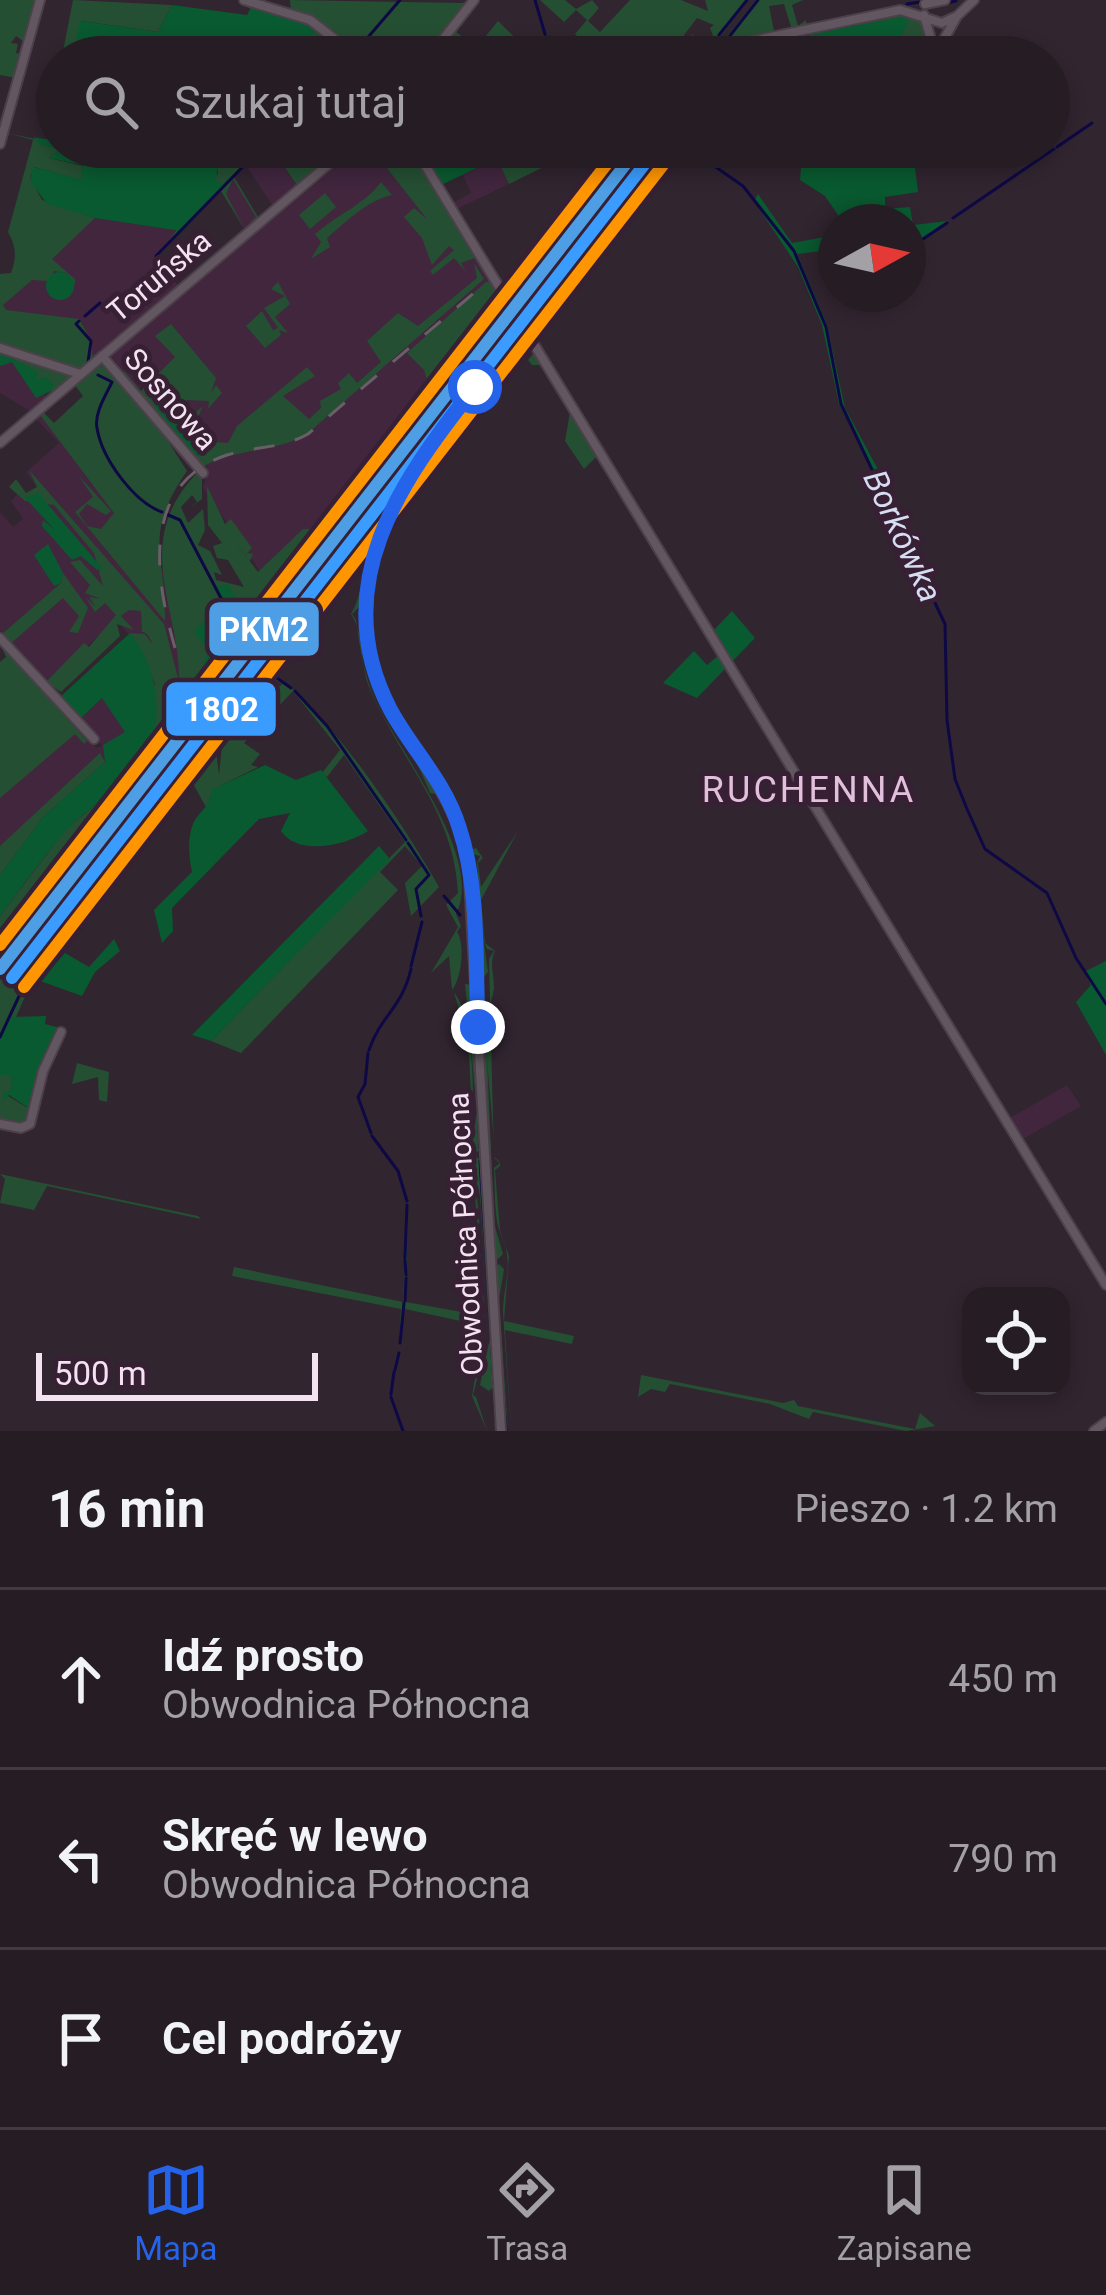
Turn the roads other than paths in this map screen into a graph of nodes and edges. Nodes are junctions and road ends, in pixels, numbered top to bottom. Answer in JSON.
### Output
{"nodes":[{"id":1,"x":40,"y":0,"type":"edge"},
{"id":2,"x":244,"y":0,"type":"edge"},
{"id":3,"x":475,"y":0,"type":"edge"},
{"id":4,"x":945,"y":0,"type":"edge"},
{"id":5,"x":969,"y":2,"type":"edge"},
{"id":6,"x":924,"y":9,"type":"junction"},
{"id":7,"x":940,"y":31,"type":"junction"},
{"id":8,"x":330,"y":36,"type":"edge"},
{"id":9,"x":446,"y":36,"type":"edge"},
{"id":10,"x":775,"y":36,"type":"edge"},
{"id":11,"x":938,"y":36,"type":"edge"},
{"id":12,"x":0,"y":144,"type":"edge"},
{"id":13,"x":324,"y":168,"type":"edge"},
{"id":14,"x":427,"y":168,"type":"edge"},
{"id":15,"x":647,"y":168,"type":"edge"},
{"id":16,"x":524,"y":328,"type":"junction"},
{"id":17,"x":0,"y":348,"type":"edge"},
{"id":18,"x":102,"y":356,"type":"junction"},
{"id":19,"x":80,"y":374,"type":"junction"},
{"id":20,"x":0,"y":443,"type":"edge"},
{"id":21,"x":203,"y":473,"type":"dead end"},
{"id":22,"x":0,"y":638,"type":"edge"},
{"id":23,"x":94,"y":739,"type":"dead end"},
{"id":24,"x":61,"y":1032,"type":"dead end"},
{"id":25,"x":0,"y":1124,"type":"edge"},
{"id":26,"x":1106,"y":1285,"type":"edge"},
{"id":27,"x":1106,"y":1422,"type":"edge"},
{"id":28,"x":501,"y":1431,"type":"edge"},
{"id":29,"x":1094,"y":1431,"type":"edge"}],
"edges":[{"from":1,"to":12,"type":"street"},
{"from":2,"to":8,"type":"street"},
{"from":3,"to":9,"type":"street"},
{"from":4,"to":6,"type":"street"},
{"from":5,"to":7,"type":"street"},
{"from":6,"to":7,"type":"street"},
{"from":6,"to":10,"type":"street"},
{"from":7,"to":11,"type":"street"},
{"from":13,"to":18,"type":"street","name":"Toruńska"},
{"from":14,"to":16,"type":"street"},
{"from":15,"to":16,"type":"street","name":"Obwodnica Północna"},
{"from":16,"to":26,"type":"street"},
{"from":16,"to":28,"type":"street","name":"Obwodnica Północna"},
{"from":17,"to":19,"type":"street"},
{"from":18,"to":19,"type":"street","name":"Toruńska"},
{"from":18,"to":21,"type":"street","name":"Sosnowa"},
{"from":19,"to":20,"type":"street","name":"Toruńska"},
{"from":22,"to":23,"type":"street"},
{"from":24,"to":25,"type":"street"},
{"from":27,"to":29,"type":"street"}]}
